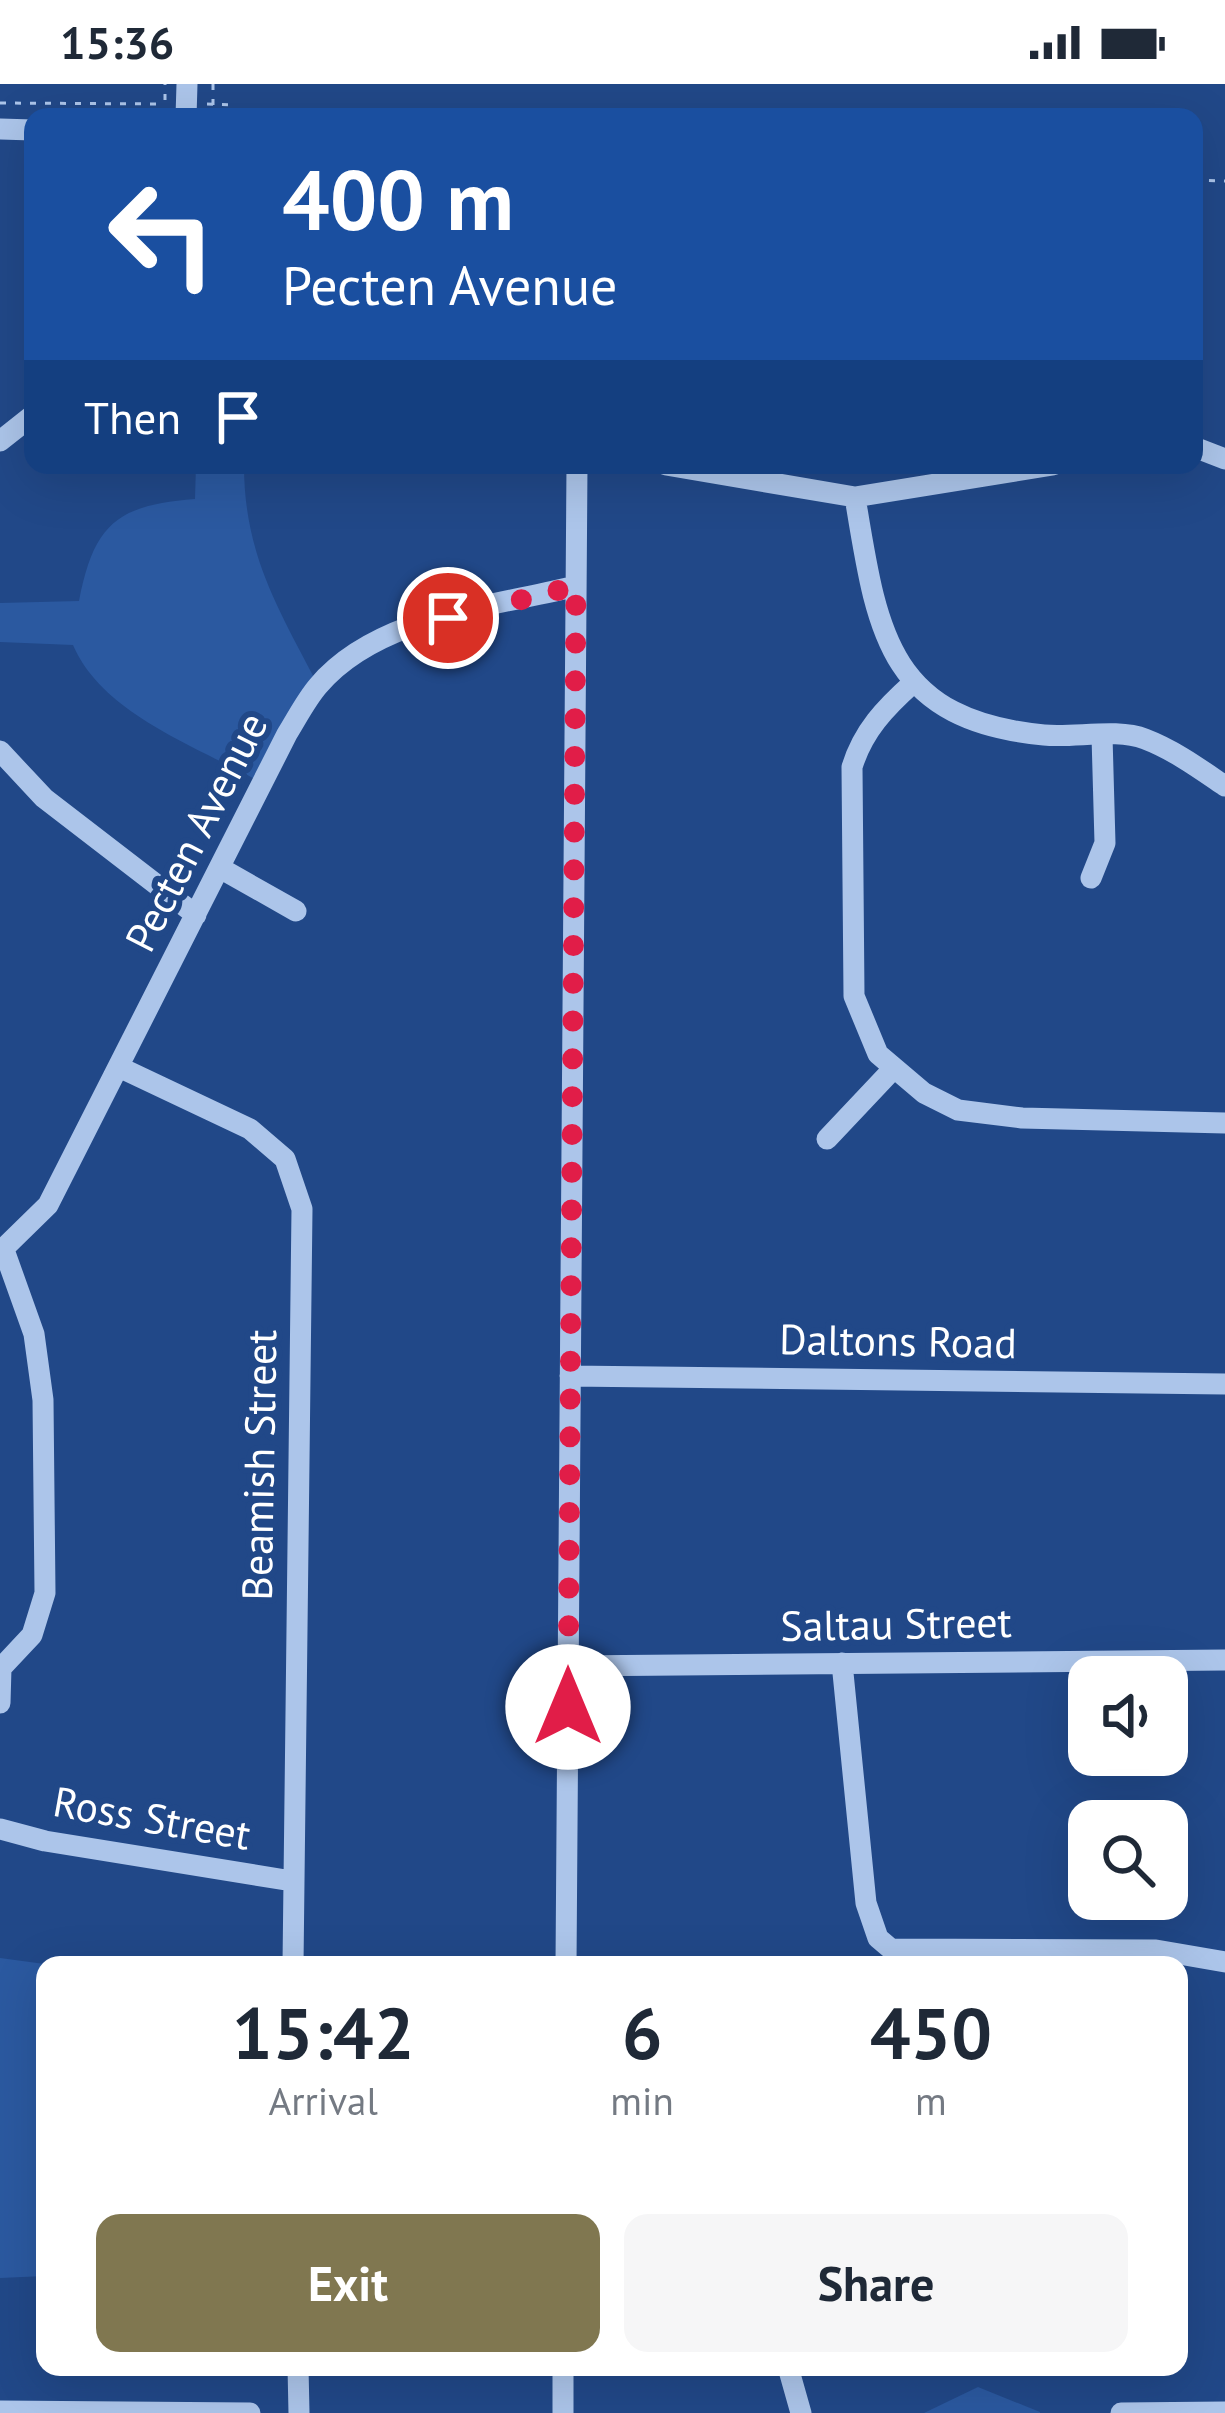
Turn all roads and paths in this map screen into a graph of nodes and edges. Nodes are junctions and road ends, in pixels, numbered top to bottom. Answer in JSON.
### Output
{"nodes":[{"id":1,"x":213,"y":84,"type":"edge"},
{"id":2,"x":0,"y":103,"type":"edge"},
{"id":3,"x":165,"y":104,"type":"dead end"},
{"id":4,"x":213,"y":104,"type":"dead end"},
{"id":5,"x":24,"y":422,"type":"edge"},
{"id":6,"x":0,"y":441,"type":"edge"},
{"id":7,"x":577,"y":474,"type":"edge"},
{"id":8,"x":719,"y":474,"type":"edge"},
{"id":9,"x":997,"y":474,"type":"edge"},
{"id":10,"x":855,"y":497,"type":"junction"},
{"id":11,"x":576,"y":586,"type":"junction"},
{"id":12,"x":913,"y":683,"type":"junction"},
{"id":13,"x":1102,"y":736,"type":"junction"},
{"id":14,"x":2,"y":760,"type":"edge"},
{"id":15,"x":1225,"y":786,"type":"edge"},
{"id":16,"x":220,"y":868,"type":"junction"},
{"id":17,"x":1090,"y":878,"type":"dead end"},
{"id":18,"x":296,"y":911,"type":"dead end"},
{"id":19,"x":196,"y":916,"type":"junction"},
{"id":20,"x":121,"y":1068,"type":"junction"},
{"id":21,"x":894,"y":1068,"type":"junction"},
{"id":22,"x":1225,"y":1123,"type":"edge"},
{"id":23,"x":827,"y":1139,"type":"dead end"},
{"id":24,"x":2,"y":1251,"type":"edge"},
{"id":25,"x":570,"y":1376,"type":"junction"},
{"id":26,"x":1225,"y":1384,"type":"edge"},
{"id":27,"x":1225,"y":1660,"type":"edge"},
{"id":28,"x":842,"y":1663,"type":"junction"},
{"id":29,"x":568,"y":1666,"type":"junction"},
{"id":30,"x":1,"y":1668,"type":"edge"},
{"id":31,"x":0,"y":1703,"type":"edge"},
{"id":32,"x":0,"y":1828,"type":"edge"},
{"id":33,"x":292,"y":1881,"type":"junction"},
{"id":34,"x":293,"y":1956,"type":"edge"},
{"id":35,"x":566,"y":1956,"type":"edge"},
{"id":36,"x":1225,"y":1961,"type":"edge"},
{"id":37,"x":298,"y":2376,"type":"edge"},
{"id":38,"x":563,"y":2376,"type":"edge"},
{"id":39,"x":791,"y":2376,"type":"edge"},
{"id":40,"x":0,"y":2411,"type":"edge"},
{"id":41,"x":1225,"y":2412,"type":"edge"},
{"id":42,"x":250,"y":2413,"type":"edge"},
{"id":43,"x":299,"y":2413,"type":"edge"},
{"id":44,"x":563,"y":2413,"type":"edge"},
{"id":45,"x":801,"y":2413,"type":"edge"},
{"id":46,"x":1121,"y":2413,"type":"edge"}],
"edges":[{"from":1,"to":4,"type":"path"},
{"from":2,"to":3,"type":"path"},
{"from":5,"to":6,"type":"street"},
{"from":7,"to":11,"type":"street"},
{"from":8,"to":10,"type":"street"},
{"from":9,"to":10,"type":"street"},
{"from":10,"to":12,"type":"street"},
{"from":11,"to":16,"type":"street","name":"Pecten Avenue"},
{"from":11,"to":25,"type":"street"},
{"from":12,"to":13,"type":"street"},
{"from":12,"to":21,"type":"street"},
{"from":13,"to":15,"type":"street"},
{"from":13,"to":17,"type":"street"},
{"from":14,"to":19,"type":"street"},
{"from":16,"to":18,"type":"street"},
{"from":16,"to":19,"type":"street","name":"Pecten Avenue"},
{"from":19,"to":20,"type":"street","name":"Pecten Avenue"},
{"from":20,"to":24,"type":"street","name":"Pecten Avenue"},
{"from":20,"to":33,"type":"street","name":"Beamish Street"},
{"from":21,"to":22,"type":"street"},
{"from":21,"to":23,"type":"street"},
{"from":24,"to":30,"type":"street"},
{"from":25,"to":26,"type":"street","name":"Daltons Road"},
{"from":25,"to":29,"type":"street"},
{"from":27,"to":28,"type":"street","name":"Saltau Street"},
{"from":28,"to":29,"type":"street","name":"Saltau Street"},
{"from":28,"to":36,"type":"street"},
{"from":29,"to":35,"type":"street"},
{"from":30,"to":31,"type":"street"},
{"from":32,"to":33,"type":"street","name":"Ross Street"},
{"from":33,"to":34,"type":"street","name":"Beamish Street"},
{"from":37,"to":43,"type":"street"},
{"from":38,"to":44,"type":"street"},
{"from":39,"to":45,"type":"street"},
{"from":40,"to":42,"type":"street"},
{"from":41,"to":46,"type":"street"}]}
